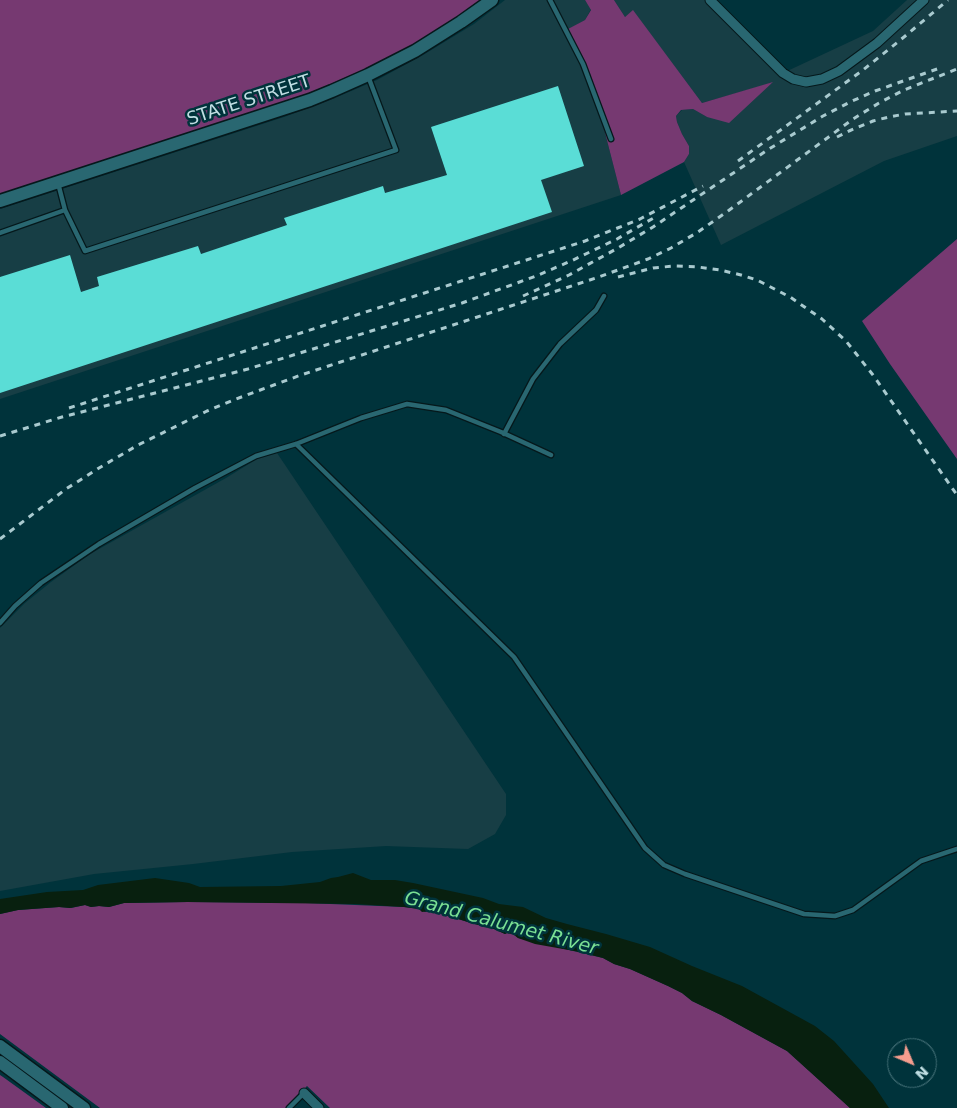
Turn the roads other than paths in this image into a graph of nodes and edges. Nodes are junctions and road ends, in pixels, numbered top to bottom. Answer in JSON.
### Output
{"nodes":[{"id":1,"x":492,"y":0,"type":"edge"},
{"id":2,"x":550,"y":0,"type":"edge"},
{"id":3,"x":924,"y":0,"type":"edge"},
{"id":4,"x":713,"y":1,"type":"edge"},
{"id":5,"x":368,"y":75,"type":"junction"},
{"id":6,"x":611,"y":139,"type":"dead end"},
{"id":7,"x":58,"y":182,"type":"junction"},
{"id":8,"x":0,"y":201,"type":"edge"},
{"id":9,"x":65,"y":210,"type":"junction"},
{"id":10,"x":0,"y":232,"type":"edge"},
{"id":11,"x":604,"y":296,"type":"dead end"},
{"id":12,"x":504,"y":434,"type":"junction"},
{"id":13,"x":296,"y":444,"type":"junction"},
{"id":14,"x":551,"y":455,"type":"dead end"},
{"id":15,"x":0,"y":623,"type":"edge"},
{"id":16,"x":957,"y":849,"type":"edge"},
{"id":17,"x":0,"y":1046,"type":"edge"},
{"id":18,"x":0,"y":1062,"type":"edge"},
{"id":19,"x":304,"y":1094,"type":"joint"},
{"id":20,"x":62,"y":1108,"type":"edge"},
{"id":21,"x":84,"y":1108,"type":"edge"},
{"id":22,"x":289,"y":1108,"type":"edge"},
{"id":23,"x":319,"y":1108,"type":"edge"}],
"edges":[{"from":1,"to":5,"type":"street","name":"STATE STREET"},
{"from":2,"to":6,"type":"lane"},
{"from":3,"to":4,"type":"street"},
{"from":5,"to":7,"type":"street","name":"STATE STREET"},
{"from":5,"to":9,"type":"lane"},
{"from":7,"to":8,"type":"street","name":"STATE STREET"},
{"from":7,"to":9,"type":"lane"},
{"from":9,"to":10,"type":"lane"},
{"from":11,"to":12,"type":"lane"},
{"from":12,"to":13,"type":"lane"},
{"from":12,"to":14,"type":"lane"},
{"from":13,"to":15,"type":"lane"},
{"from":13,"to":16,"type":"lane"},
{"from":17,"to":21,"type":"street"},
{"from":18,"to":20,"type":"street"},
{"from":19,"to":22,"type":"lane"},
{"from":19,"to":23,"type":"street"}]}
